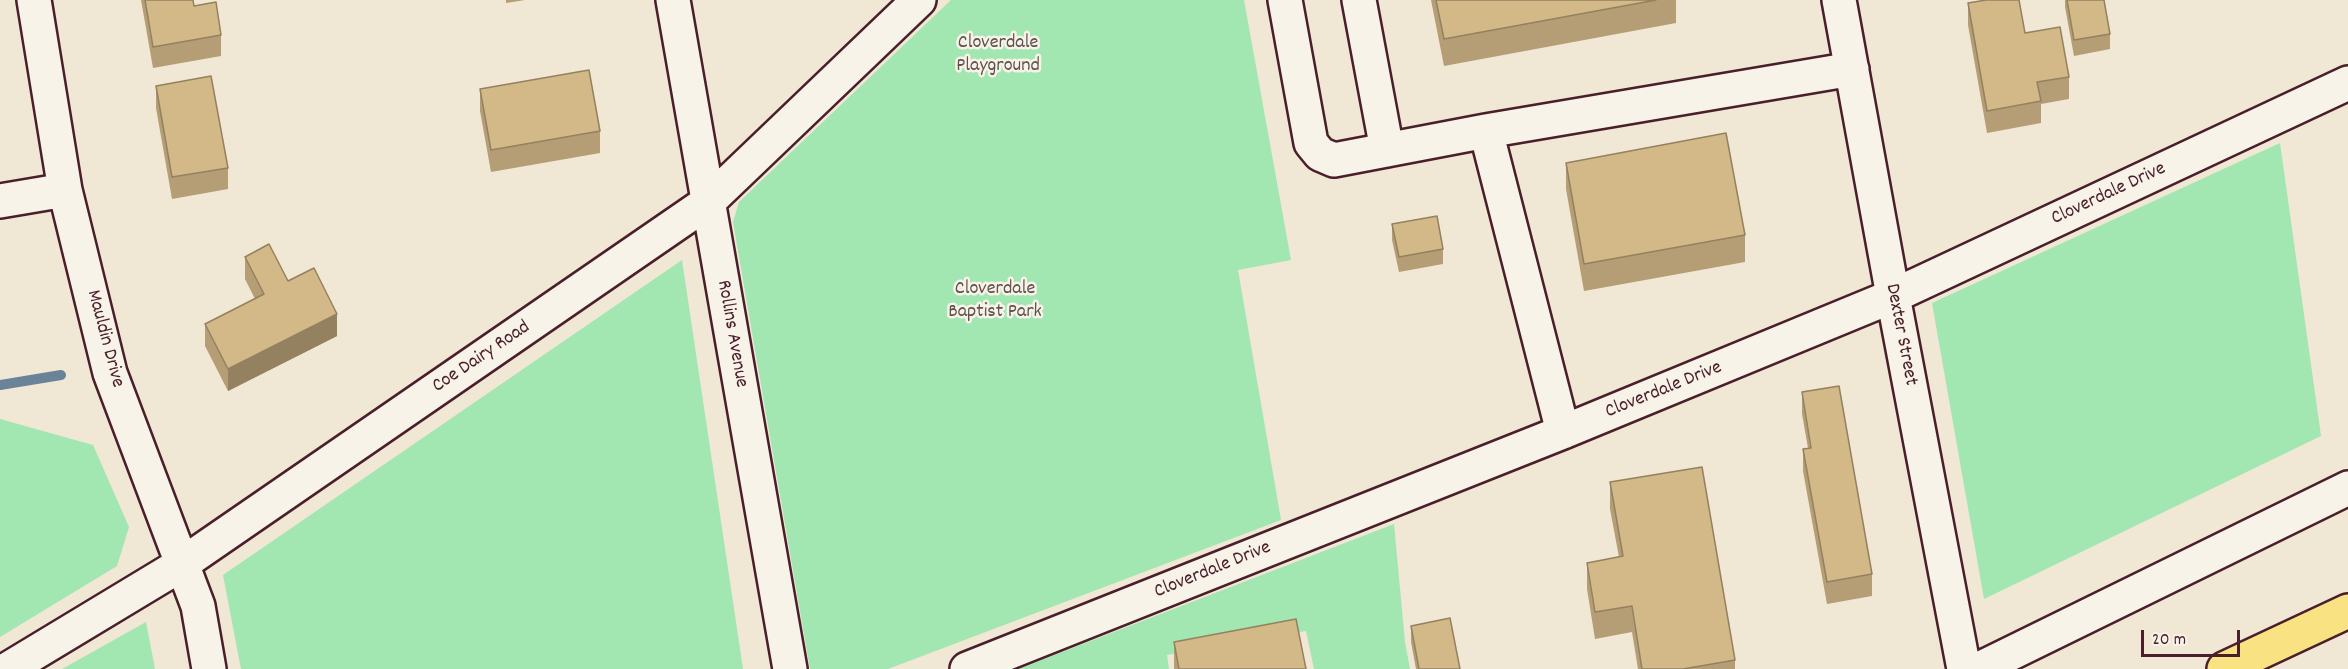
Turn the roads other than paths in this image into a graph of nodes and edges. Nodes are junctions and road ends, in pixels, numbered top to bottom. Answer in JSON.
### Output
{"nodes":[{"id":1,"x":34,"y":0,"type":"edge"},
{"id":2,"x":673,"y":0,"type":"edge"},
{"id":3,"x":919,"y":0,"type":"edge"},
{"id":4,"x":1285,"y":0,"type":"edge"},
{"id":5,"x":1359,"y":0,"type":"edge"},
{"id":6,"x":1839,"y":0,"type":"edge"},
{"id":7,"x":1852,"y":69,"type":"junction"},
{"id":8,"x":2348,"y":83,"type":"edge"},
{"id":9,"x":1486,"y":131,"type":"junction"},
{"id":10,"x":1387,"y":150,"type":"junction"},
{"id":11,"x":64,"y":189,"type":"junction"},
{"id":12,"x":0,"y":201,"type":"edge"},
{"id":13,"x":708,"y":202,"type":"junction"},
{"id":14,"x":1893,"y":296,"type":"junction"},
{"id":15,"x":1563,"y":432,"type":"junction"},
{"id":16,"x":2348,"y":489,"type":"edge"},
{"id":17,"x":182,"y":564,"type":"junction"},
{"id":18,"x":2348,"y":611,"type":"edge"},
{"id":19,"x":9,"y":669,"type":"edge"},
{"id":20,"x":209,"y":669,"type":"edge"},
{"id":21,"x":790,"y":669,"type":"edge"},
{"id":22,"x":967,"y":669,"type":"edge"},
{"id":23,"x":1964,"y":669,"type":"edge"},
{"id":24,"x":1979,"y":669,"type":"edge"},
{"id":25,"x":2224,"y":669,"type":"edge"}],
"edges":[{"from":1,"to":11,"type":"street","name":"Mauldin Drive"},
{"from":2,"to":13,"type":"street","name":"Rollins Avenue"},
{"from":3,"to":13,"type":"street","name":"Coe Dairy Road"},
{"from":4,"to":10,"type":"street"},
{"from":5,"to":10,"type":"street"},
{"from":6,"to":7,"type":"street","name":"Dexter Street"},
{"from":7,"to":9,"type":"street"},
{"from":7,"to":14,"type":"street","name":"Dexter Street"},
{"from":8,"to":14,"type":"street","name":"Cloverdale Drive"},
{"from":9,"to":10,"type":"street"},
{"from":9,"to":15,"type":"street"},
{"from":11,"to":12,"type":"street"},
{"from":11,"to":17,"type":"street","name":"Mauldin Drive"},
{"from":13,"to":17,"type":"street","name":"Coe Dairy Road"},
{"from":13,"to":21,"type":"street","name":"Rollins Avenue"},
{"from":14,"to":15,"type":"street","name":"Cloverdale Drive"},
{"from":14,"to":23,"type":"street","name":"Dexter Street"},
{"from":15,"to":22,"type":"street","name":"Cloverdale Drive"},
{"from":16,"to":24,"type":"street"},
{"from":17,"to":19,"type":"street","name":"Coe Dairy Road"},
{"from":17,"to":20,"type":"street","name":"Mauldin Drive"},
{"from":18,"to":25,"type":"highway"}]}
